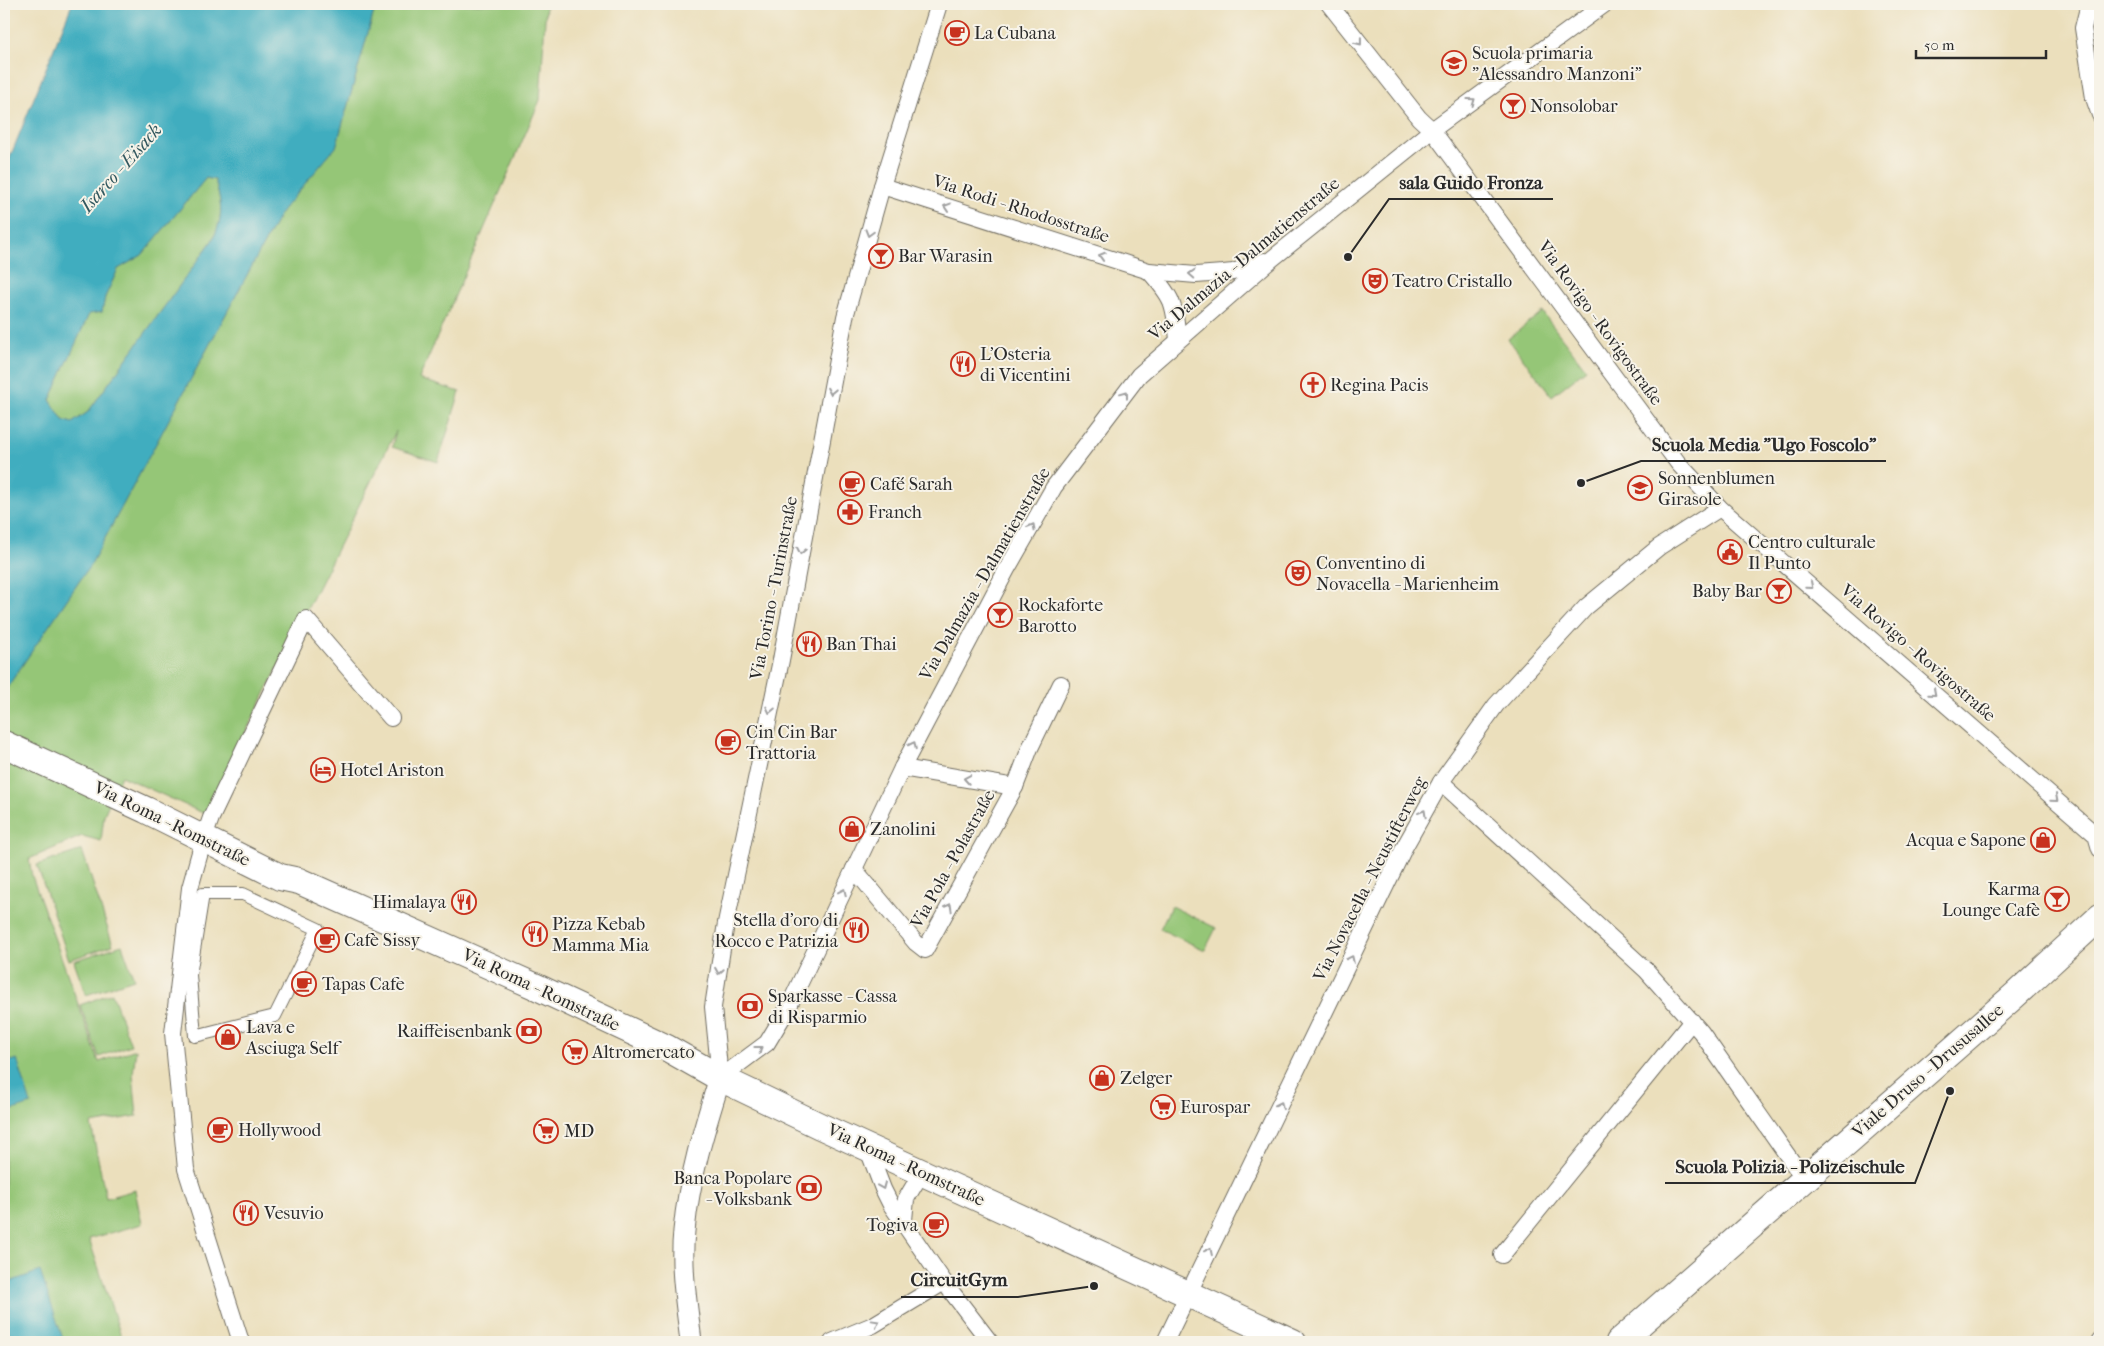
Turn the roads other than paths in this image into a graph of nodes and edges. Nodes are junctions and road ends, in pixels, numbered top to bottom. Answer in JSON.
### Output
{"nodes":[{"id":1,"x":939,"y":4,"type":"edge"},
{"id":2,"x":1328,"y":4,"type":"edge"},
{"id":3,"x":1605,"y":4,"type":"edge"},
{"id":4,"x":2089,"y":4,"type":"edge"},
{"id":5,"x":2100,"y":115,"type":"edge"},
{"id":6,"x":1432,"y":130,"type":"junction"},
{"id":7,"x":882,"y":186,"type":"junction"},
{"id":8,"x":1273,"y":258,"type":"junction"},
{"id":9,"x":1149,"y":271,"type":"junction"},
{"id":10,"x":1178,"y":339,"type":"junction"},
{"id":11,"x":1720,"y":508,"type":"junction"},
{"id":12,"x":1061,"y":684,"type":"dead end"},
{"id":13,"x":391,"y":718,"type":"dead end"},
{"id":14,"x":4,"y":744,"type":"edge"},
{"id":15,"x":902,"y":768,"type":"junction"},
{"id":16,"x":1441,"y":782,"type":"junction"},
{"id":17,"x":1015,"y":787,"type":"junction"},
{"id":18,"x":204,"y":838,"type":"junction"},
{"id":19,"x":2099,"y":840,"type":"edge"},
{"id":20,"x":854,"y":869,"type":"junction"},
{"id":21,"x":2100,"y":917,"type":"edge"},
{"id":22,"x":190,"y":975,"type":"joint"},
{"id":23,"x":1692,"y":1021,"type":"junction"},
{"id":24,"x":720,"y":1078,"type":"junction"},
{"id":25,"x":867,"y":1147,"type":"junction"},
{"id":26,"x":922,"y":1172,"type":"junction"},
{"id":27,"x":1804,"y":1179,"type":"junction"},
{"id":28,"x":904,"y":1220,"type":"junction"},
{"id":29,"x":1502,"y":1255,"type":"dead end"},
{"id":30,"x":944,"y":1282,"type":"junction"},
{"id":31,"x":1188,"y":1295,"type":"junction"},
{"id":32,"x":1623,"y":1341,"type":"edge"},
{"id":33,"x":241,"y":1342,"type":"edge"},
{"id":34,"x":691,"y":1342,"type":"edge"},
{"id":35,"x":832,"y":1342,"type":"edge"},
{"id":36,"x":990,"y":1342,"type":"edge"},
{"id":37,"x":1165,"y":1342,"type":"edge"},
{"id":38,"x":1293,"y":1342,"type":"edge"}],
"edges":[{"from":1,"to":7,"type":"street","name":"Via Torino - Turinstraße"},
{"from":2,"to":6,"type":"street","name":"Via Rovigo - Rovigostraße","one_way":true},
{"from":6,"to":3,"type":"street","name":"Via Dalmazia - Dalmatienstraße","one_way":true},
{"from":4,"to":5,"type":"street"},
{"from":6,"to":8,"type":"street","name":"Via Dalmazia - Dalmatienstraße"},
{"from":6,"to":11,"type":"street","name":"Via Rovigo - Rovigostraße"},
{"from":9,"to":7,"type":"street","name":"Via Rodi - Rhodosstraße","one_way":true},
{"from":7,"to":24,"type":"street","name":"Via Torino - Turinstraße","one_way":true},
{"from":8,"to":9,"type":"street","name":"Via Rodi - Rhodosstraße","one_way":true},
{"from":8,"to":10,"type":"street","name":"Via Dalmazia - Dalmatienstraße"},
{"from":9,"to":10,"type":"street"},
{"from":15,"to":10,"type":"street","name":"Via Dalmazia - Dalmatienstraße","one_way":true},
{"from":11,"to":16,"type":"street","name":"Via Novacella - Neustifterweg"},
{"from":11,"to":19,"type":"street","name":"Via Rovigo - Rovigostraße","one_way":true},
{"from":12,"to":17,"type":"street","name":"Via Pola - Polastraße"},
{"from":13,"to":18,"type":"street"},
{"from":14,"to":18,"type":"main road","name":"Via Roma - Romstraße"},
{"from":17,"to":15,"type":"street","name":"Via Pola - Polastraße","one_way":true},
{"from":15,"to":20,"type":"street","name":"Via Dalmazia - Dalmatienstraße"},
{"from":16,"to":23,"type":"street"},
{"from":31,"to":16,"type":"street","name":"Via Novacella - Neustifterweg","one_way":true},
{"from":20,"to":17,"type":"street","name":"Via Pola - Polastraße","one_way":true},
{"from":18,"to":24,"type":"main road","name":"Via Roma - Romstraße"},
{"from":18,"to":33,"type":"street"},
{"from":24,"to":20,"type":"street","name":"Via Dalmazia - Dalmatienstraße","one_way":true},
{"from":21,"to":27,"type":"main road","name":"Viale Druso - Drususallee"},
{"from":22,"to":22,"type":"street"},
{"from":23,"to":27,"type":"street"},
{"from":23,"to":29,"type":"street"},
{"from":24,"to":25,"type":"main road","name":"Via Roma - Romstraße"},
{"from":24,"to":34,"type":"street"},
{"from":25,"to":26,"type":"main road","name":"Via Roma - Romstraße"},
{"from":25,"to":28,"type":"street","one_way":true},
{"from":26,"to":28,"type":"street"},
{"from":26,"to":31,"type":"main road","name":"Via Roma - Romstraße"},
{"from":27,"to":32,"type":"main road","name":"Viale Druso - Drususallee"},
{"from":28,"to":30,"type":"street"},
{"from":35,"to":30,"type":"street","one_way":true},
{"from":30,"to":36,"type":"street"},
{"from":31,"to":37,"type":"street","name":"Via Novacella - Neustifterweg"},
{"from":31,"to":38,"type":"main road","name":"Via Roma - Romstraße"}]}
